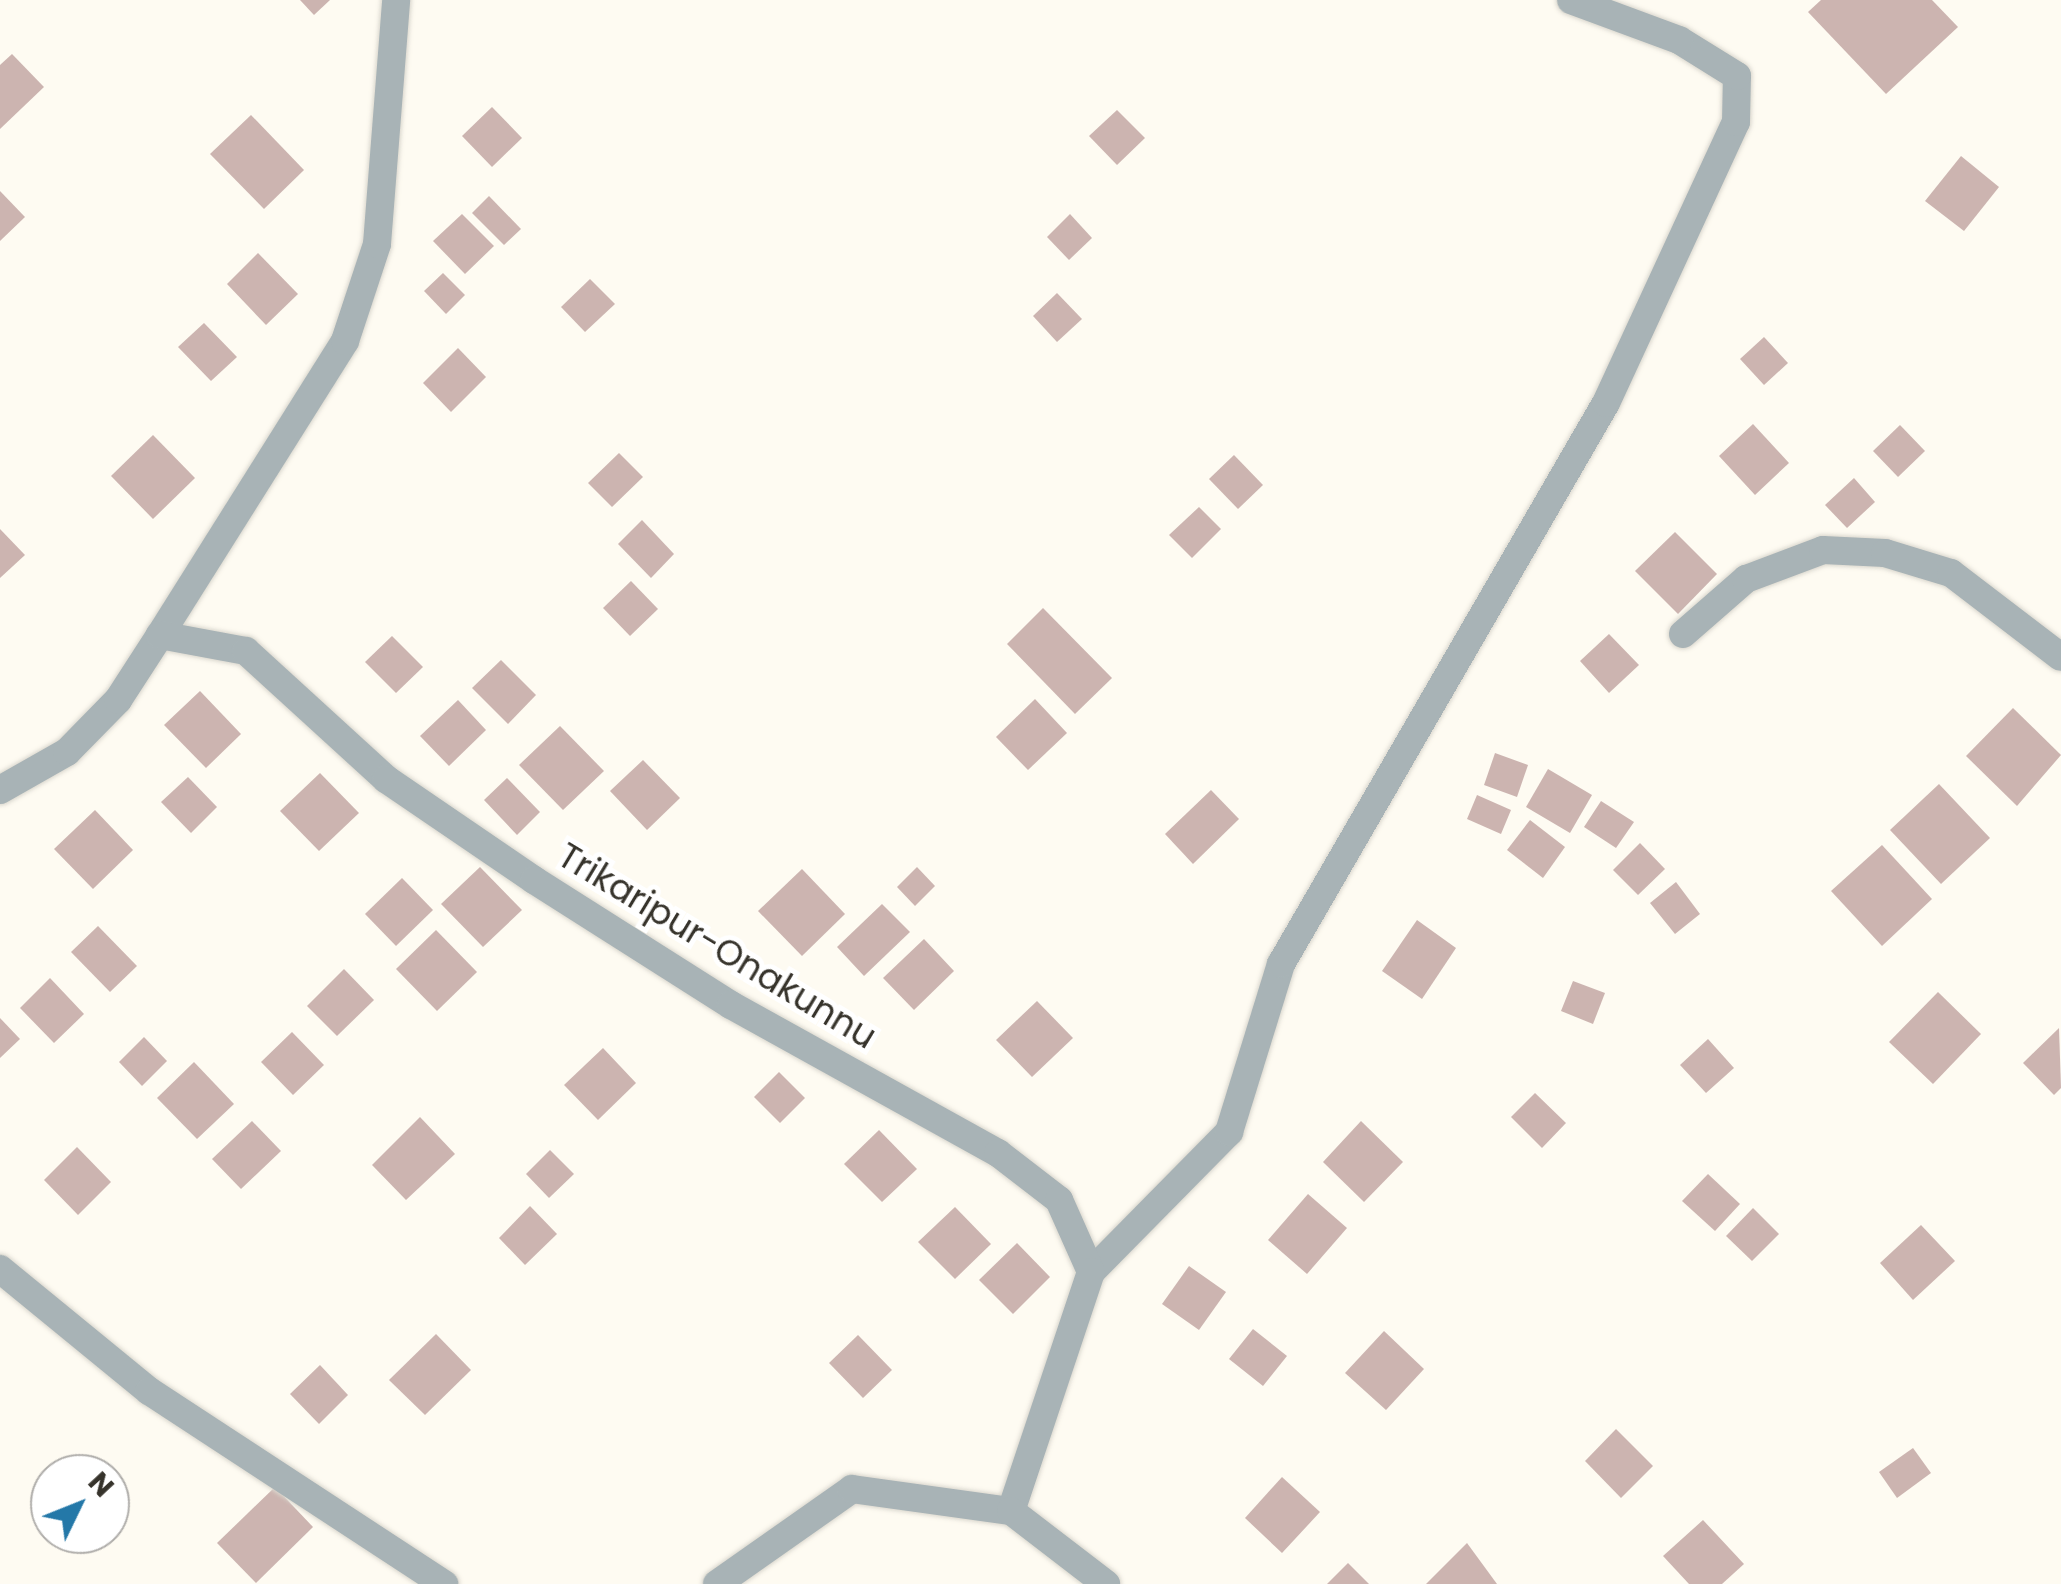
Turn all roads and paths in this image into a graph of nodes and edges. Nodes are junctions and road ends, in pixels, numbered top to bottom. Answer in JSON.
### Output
{"nodes":[{"id":1,"x":396,"y":0,"type":"edge"},
{"id":2,"x":1571,"y":0,"type":"edge"},
{"id":3,"x":1624,"y":8,"type":"edge"},
{"id":4,"x":1682,"y":634,"type":"dead end"},
{"id":5,"x":160,"y":635,"type":"junction"},
{"id":6,"x":2061,"y":657,"type":"edge"},
{"id":7,"x":0,"y":790,"type":"edge"},
{"id":8,"x":0,"y":1268,"type":"edge"},
{"id":9,"x":1091,"y":1272,"type":"junction"},
{"id":10,"x":1011,"y":1511,"type":"junction"},
{"id":11,"x":444,"y":1584,"type":"edge"},
{"id":12,"x":716,"y":1584,"type":"edge"},
{"id":13,"x":1106,"y":1584,"type":"edge"}],
"edges":[{"from":1,"to":5,"type":"street"},
{"from":2,"to":3,"type":"street"},
{"from":3,"to":9,"type":"street"},
{"from":4,"to":6,"type":"street"},
{"from":5,"to":7,"type":"street"},
{"from":5,"to":9,"type":"street","name":"Trikaripur-Onakunnu"},
{"from":8,"to":11,"type":"street"},
{"from":9,"to":10,"type":"street"},
{"from":10,"to":12,"type":"street"},
{"from":10,"to":13,"type":"street"}]}
